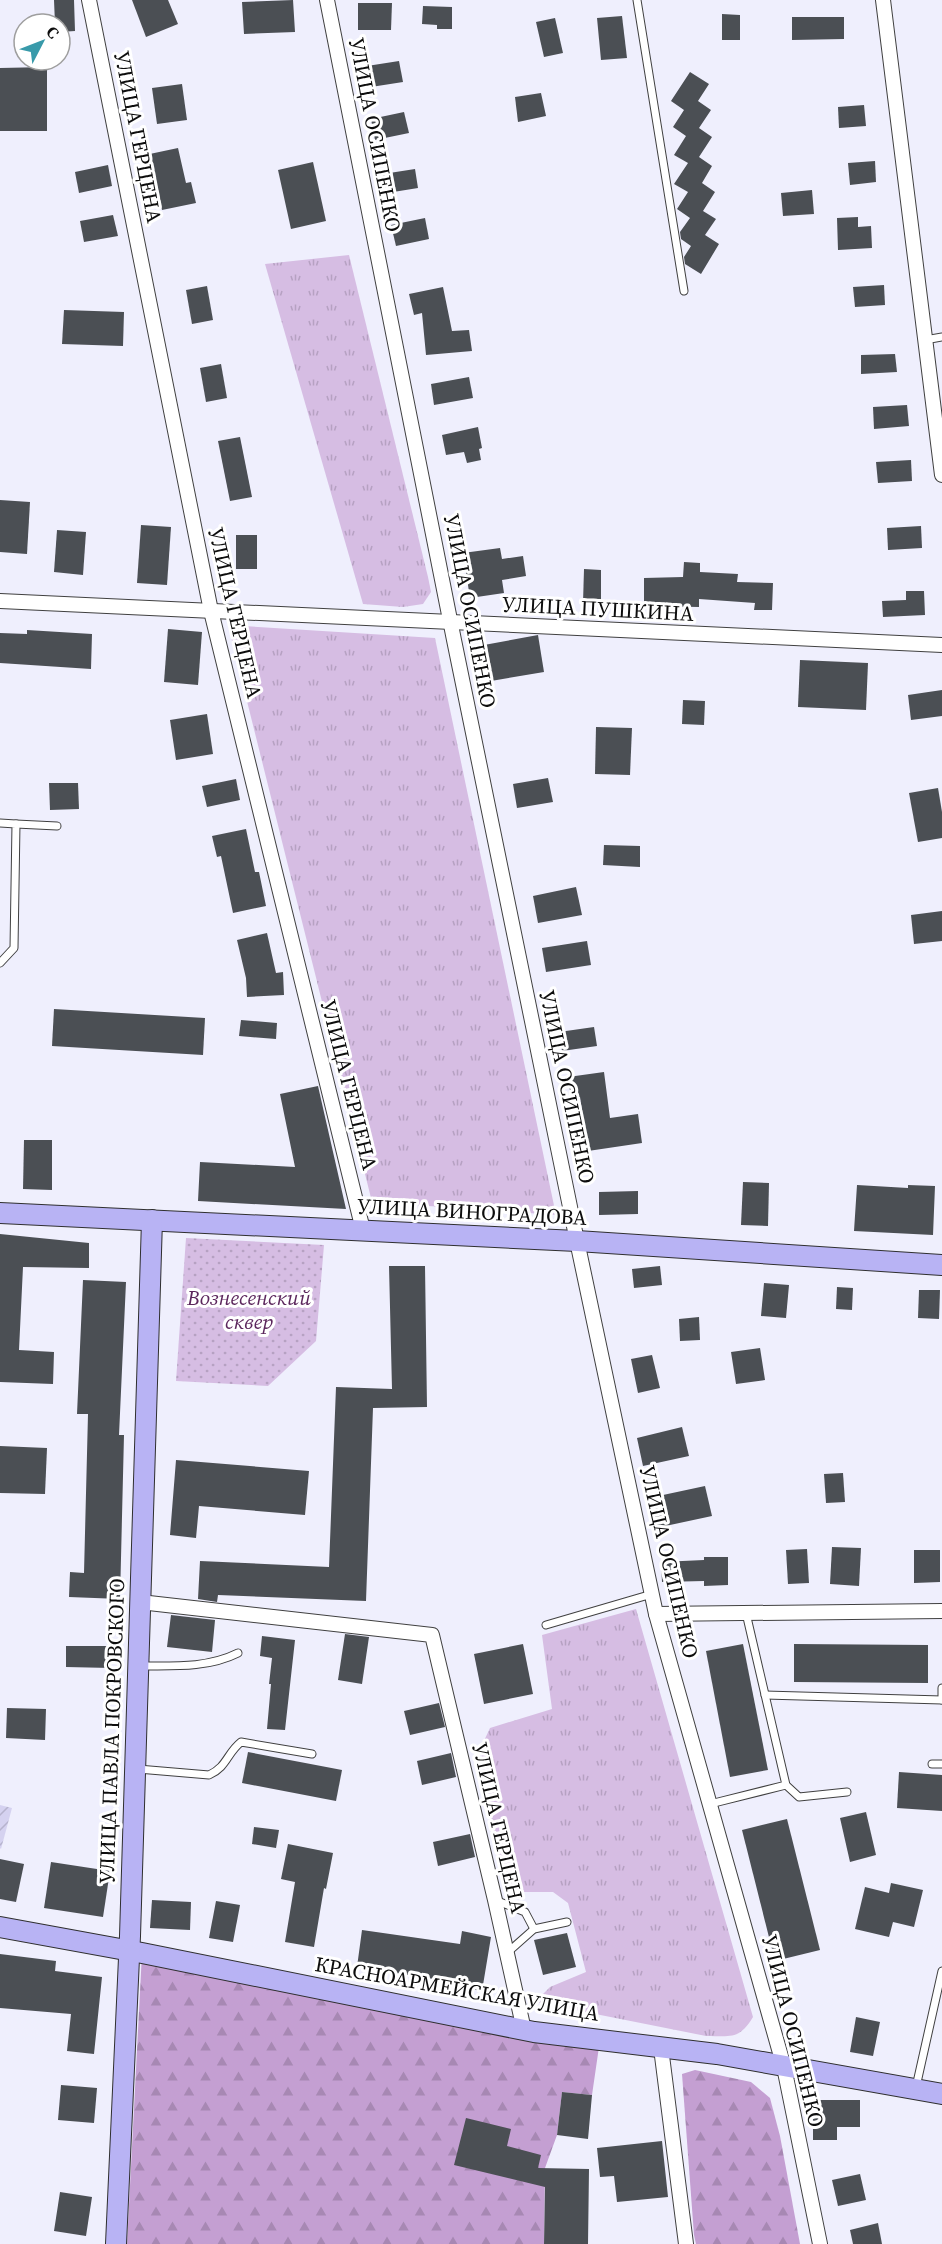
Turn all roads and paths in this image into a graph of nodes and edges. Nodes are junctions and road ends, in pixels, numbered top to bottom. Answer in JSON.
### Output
{"nodes":[{"id":1,"x":89,"y":0,"type":"edge"},
{"id":2,"x":327,"y":0,"type":"edge"},
{"id":3,"x":637,"y":0,"type":"edge"},
{"id":4,"x":882,"y":0,"type":"edge"},
{"id":5,"x":684,"y":291,"type":"dead end"},
{"id":6,"x":942,"y":337,"type":"edge"},
{"id":7,"x":925,"y":340,"type":"junction"},
{"id":8,"x":942,"y":475,"type":"edge"},
{"id":9,"x":0,"y":601,"type":"edge"},
{"id":10,"x":211,"y":611,"type":"junction"},
{"id":11,"x":450,"y":623,"type":"junction"},
{"id":12,"x":942,"y":645,"type":"edge"},
{"id":13,"x":0,"y":823,"type":"edge"},
{"id":14,"x":16,"y":824,"type":"junction"},
{"id":15,"x":57,"y":826,"type":"dead end"},
{"id":16,"x":0,"y":963,"type":"edge"},
{"id":17,"x":0,"y":1213,"type":"edge"},
{"id":18,"x":152,"y":1220,"type":"junction"},
{"id":19,"x":363,"y":1230,"type":"junction"},
{"id":20,"x":577,"y":1241,"type":"junction"},
{"id":21,"x":942,"y":1265,"type":"edge"},
{"id":22,"x":652,"y":1594,"type":"junction"},
{"id":23,"x":140,"y":1602,"type":"junction"},
{"id":24,"x":942,"y":1611,"type":"edge"},
{"id":25,"x":746,"y":1613,"type":"junction"},
{"id":26,"x":657,"y":1614,"type":"junction"},
{"id":27,"x":546,"y":1625,"type":"dead end"},
{"id":28,"x":238,"y":1653,"type":"dead end"},
{"id":29,"x":138,"y":1666,"type":"junction"},
{"id":30,"x":942,"y":1688,"type":"edge"},
{"id":31,"x":765,"y":1695,"type":"junction"},
{"id":32,"x":942,"y":1700,"type":"edge"},
{"id":33,"x":312,"y":1754,"type":"dead end"},
{"id":34,"x":932,"y":1764,"type":"dead end"},
{"id":35,"x":942,"y":1764,"type":"edge"},
{"id":36,"x":135,"y":1768,"type":"junction"},
{"id":37,"x":786,"y":1785,"type":"junction"},
{"id":38,"x":847,"y":1792,"type":"dead end"},
{"id":39,"x":710,"y":1804,"type":"junction"},
{"id":40,"x":495,"y":1900,"type":"junction"},
{"id":41,"x":567,"y":1922,"type":"dead end"},
{"id":42,"x":0,"y":1927,"type":"edge"},
{"id":43,"x":534,"y":1929,"type":"junction"},
{"id":44,"x":130,"y":1950,"type":"junction"},
{"id":45,"x":507,"y":1953,"type":"junction"},
{"id":46,"x":942,"y":1971,"type":"edge"},
{"id":47,"x":524,"y":2030,"type":"junction"},
{"id":48,"x":661,"y":2048,"type":"junction"},
{"id":49,"x":784,"y":2067,"type":"junction"},
{"id":50,"x":915,"y":2090,"type":"junction"},
{"id":51,"x":942,"y":2094,"type":"edge"},
{"id":52,"x":116,"y":2244,"type":"edge"},
{"id":53,"x":686,"y":2244,"type":"edge"},
{"id":54,"x":820,"y":2244,"type":"edge"}],
"edges":[{"from":1,"to":10,"type":"street","name":"УЛИЦА ГЕРЦЕНА"},
{"from":2,"to":11,"type":"street","name":"УЛИЦА ОСИПЕНКО"},
{"from":3,"to":5,"type":"lane"},
{"from":4,"to":7,"type":"street"},
{"from":6,"to":7,"type":"lane"},
{"from":7,"to":8,"type":"street"},
{"from":9,"to":10,"type":"street","name":"УЛИЦА ПУШКИНА"},
{"from":10,"to":11,"type":"street","name":"УЛИЦА ПУШКИНА"},
{"from":10,"to":19,"type":"street","name":"УЛИЦА ГЕРЦЕНА"},
{"from":11,"to":12,"type":"street","name":"УЛИЦА ПУШКИНА"},
{"from":11,"to":20,"type":"street","name":"УЛИЦА ОСИПЕНКО"},
{"from":13,"to":14,"type":"lane"},
{"from":14,"to":15,"type":"lane"},
{"from":14,"to":16,"type":"lane"},
{"from":17,"to":18,"type":"street","name":"УЛИЦА ВИНОГРАДОВА"},
{"from":18,"to":19,"type":"street","name":"УЛИЦА ВИНОГРАДОВА"},
{"from":18,"to":23,"type":"street","name":"УЛИЦА ПАВЛА ПОКРОВСКОГО"},
{"from":19,"to":20,"type":"street","name":"УЛИЦА ВИНОГРАДОВА"},
{"from":20,"to":21,"type":"street","name":"УЛИЦА ВИНОГРАДОВА"},
{"from":20,"to":22,"type":"street","name":"УЛИЦА ОСИПЕНКО"},
{"from":22,"to":26,"type":"street","name":"УЛИЦА ОСИПЕНКО"},
{"from":22,"to":27,"type":"lane"},
{"from":23,"to":29,"type":"street","name":"УЛИЦА ПАВЛА ПОКРОВСКОГО"},
{"from":23,"to":40,"type":"street","name":"УЛИЦА ГЕРЦЕНА"},
{"from":24,"to":25,"type":"street"},
{"from":25,"to":26,"type":"street"},
{"from":25,"to":31,"type":"lane"},
{"from":26,"to":39,"type":"street","name":"УЛИЦА ОСИПЕНКО"},
{"from":28,"to":29,"type":"lane"},
{"from":29,"to":36,"type":"street","name":"УЛИЦА ПАВЛА ПОКРОВСКОГО"},
{"from":30,"to":32,"type":"lane"},
{"from":31,"to":32,"type":"lane"},
{"from":31,"to":37,"type":"lane"},
{"from":33,"to":36,"type":"lane"},
{"from":34,"to":35,"type":"lane"},
{"from":36,"to":44,"type":"street","name":"УЛИЦА ПАВЛА ПОКРОВСКОГО"},
{"from":37,"to":38,"type":"lane"},
{"from":37,"to":39,"type":"lane"},
{"from":39,"to":49,"type":"street","name":"УЛИЦА ОСИПЕНКО"},
{"from":40,"to":43,"type":"lane"},
{"from":40,"to":45,"type":"street","name":"УЛИЦА ГЕРЦЕНА"},
{"from":41,"to":43,"type":"lane"},
{"from":42,"to":44,"type":"street","name":"КРАСНОАРМЕЙСКАЯ УЛИЦА"},
{"from":43,"to":45,"type":"lane"},
{"from":44,"to":47,"type":"street","name":"КРАСНОАРМЕЙСКАЯ УЛИЦА"},
{"from":44,"to":52,"type":"street","name":"УЛИЦА ПАВЛА ПОКРОВСКОГО"},
{"from":45,"to":47,"type":"street","name":"УЛИЦА ГЕРЦЕНА"},
{"from":46,"to":50,"type":"lane"},
{"from":47,"to":48,"type":"street","name":"КРАСНОАРМЕЙСКАЯ УЛИЦА"},
{"from":48,"to":49,"type":"street","name":"КРАСНОАРМЕЙСКАЯ УЛИЦА"},
{"from":48,"to":53,"type":"street"},
{"from":49,"to":50,"type":"street","name":"КРАСНОАРМЕЙСКАЯ УЛИЦА"},
{"from":49,"to":54,"type":"street","name":"УЛИЦА ОСИПЕНКО"},
{"from":50,"to":51,"type":"street","name":"КРАСНОАРМЕЙСКАЯ УЛИЦА"}]}
